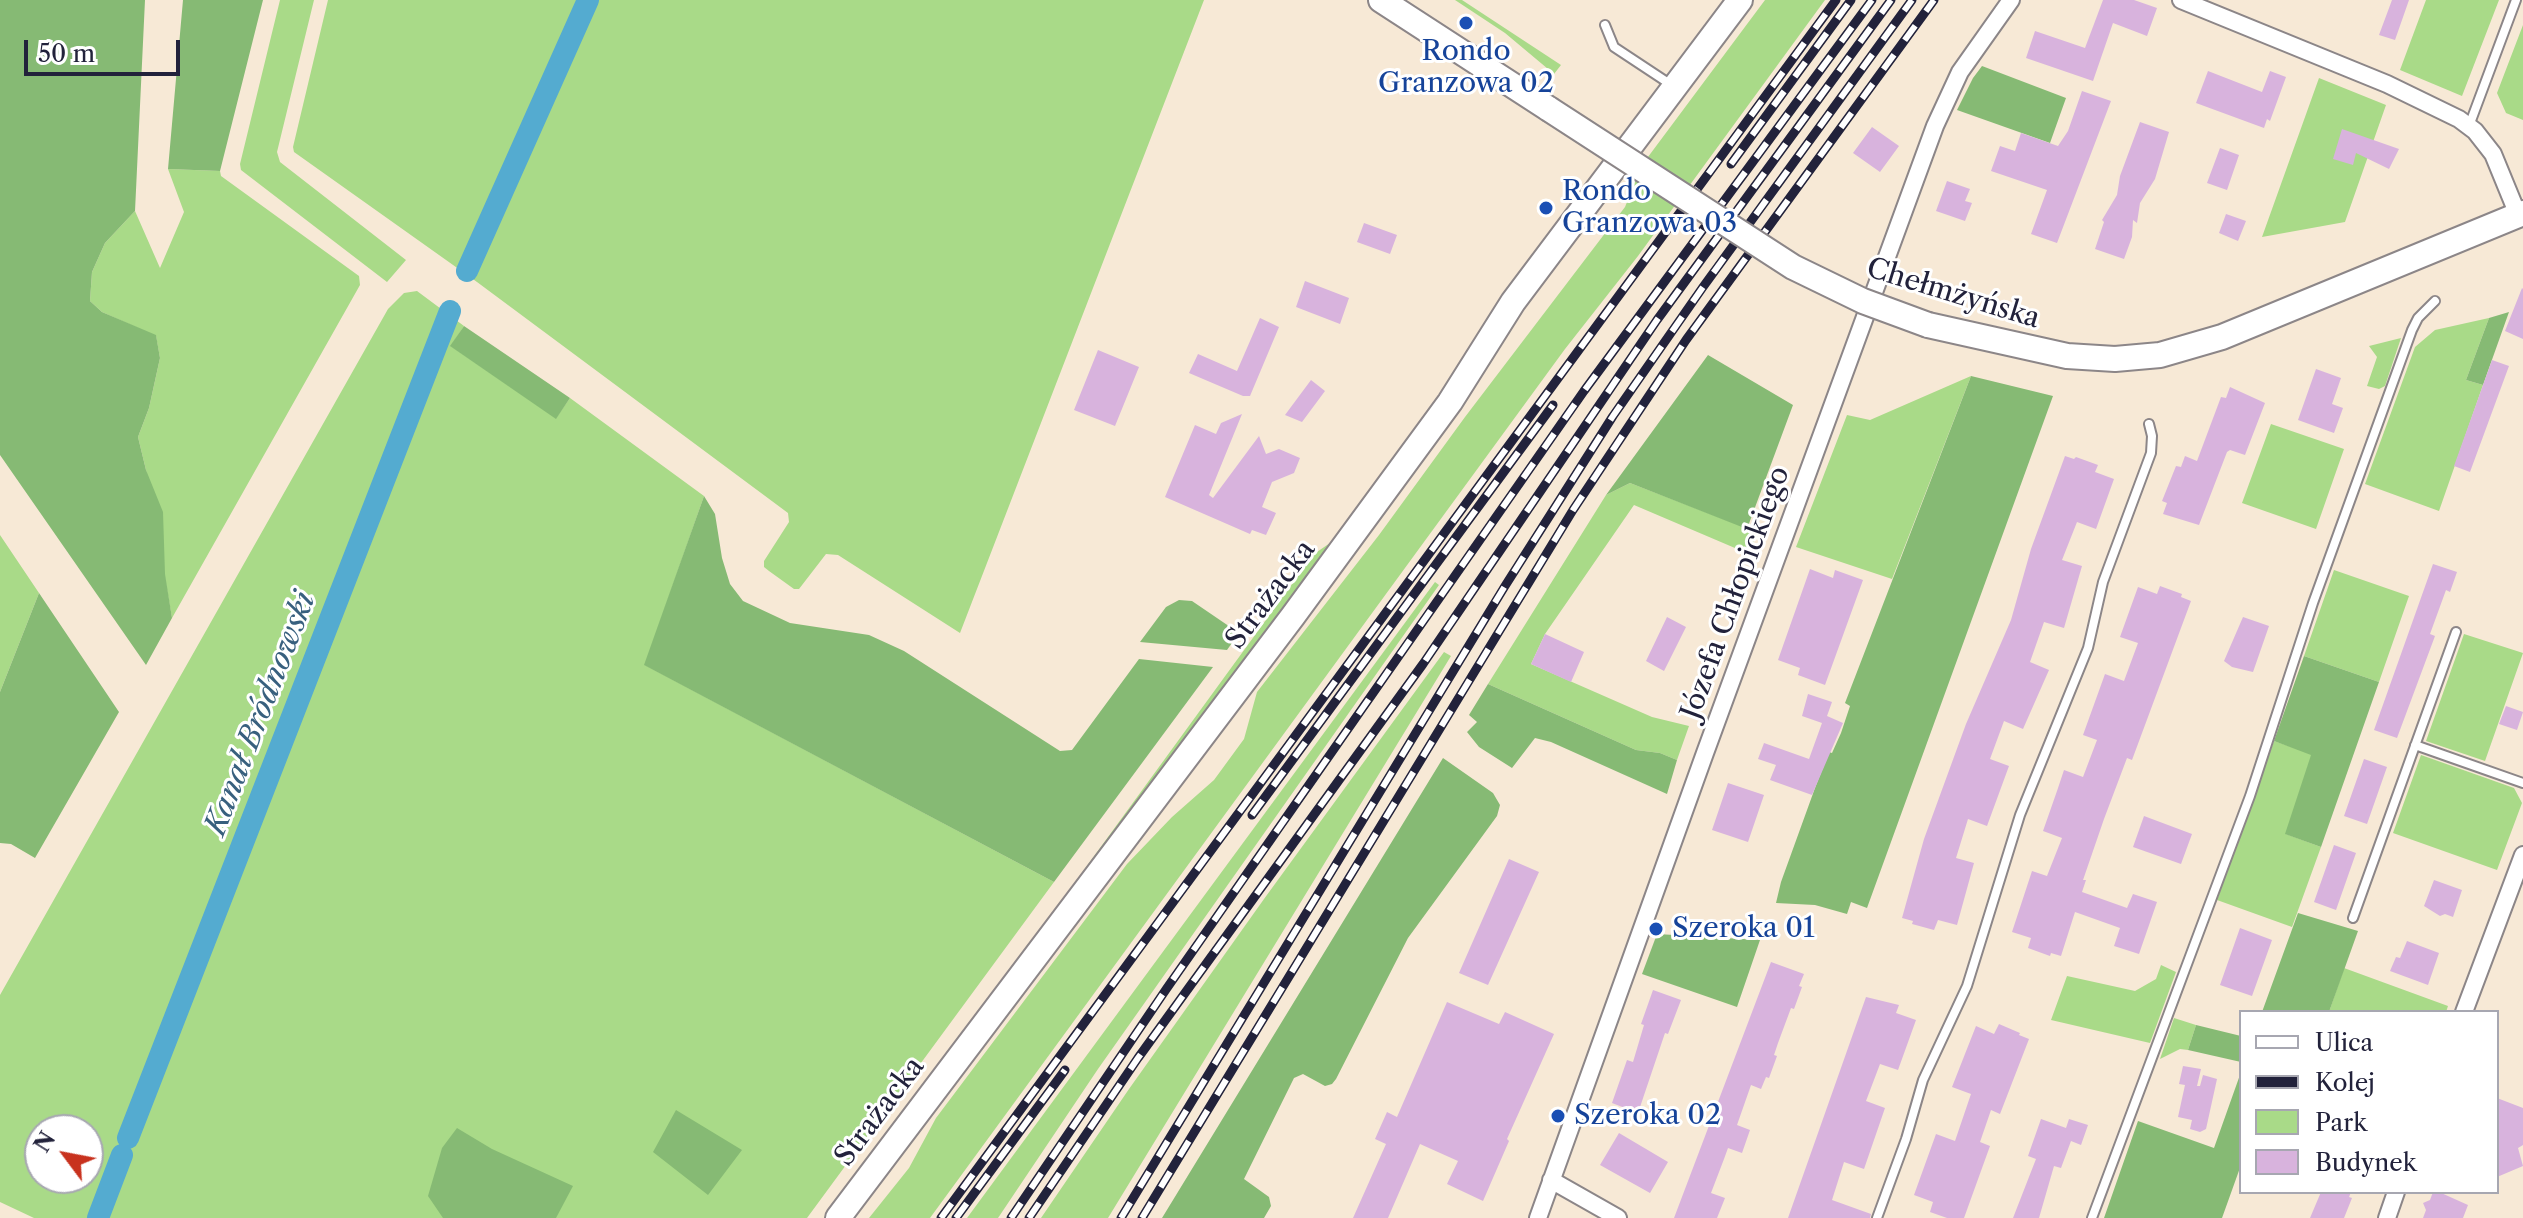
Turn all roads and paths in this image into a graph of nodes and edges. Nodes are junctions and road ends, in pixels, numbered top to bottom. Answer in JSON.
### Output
{"nodes":[{"id":1,"x":1381,"y":0,"type":"edge"},
{"id":2,"x":1740,"y":0,"type":"edge"},
{"id":3,"x":2011,"y":0,"type":"edge"},
{"id":4,"x":2181,"y":0,"type":"edge"},
{"id":5,"x":2516,"y":0,"type":"edge"},
{"id":6,"x":1605,"y":25,"type":"dead end"},
{"id":7,"x":1674,"y":87,"type":"junction"},
{"id":8,"x":2469,"y":126,"type":"junction"},
{"id":9,"x":2520,"y":214,"type":"edge"},
{"id":10,"x":2435,"y":301,"type":"dead end"},
{"id":11,"x":2149,"y":424,"type":"dead end"},
{"id":12,"x":2456,"y":632,"type":"dead end"},
{"id":13,"x":2415,"y":745,"type":"junction"},
{"id":14,"x":2523,"y":783,"type":"edge"},
{"id":15,"x":2523,"y":855,"type":"edge"},
{"id":16,"x":2353,"y":918,"type":"dead end"},
{"id":17,"x":2465,"y":1010,"type":"edge"},
{"id":18,"x":1551,"y":1180,"type":"junction"},
{"id":19,"x":2395,"y":1194,"type":"edge"},
{"id":20,"x":838,"y":1218,"type":"edge"},
{"id":21,"x":1538,"y":1218,"type":"edge"},
{"id":22,"x":1618,"y":1218,"type":"edge"},
{"id":23,"x":1877,"y":1218,"type":"edge"},
{"id":24,"x":2092,"y":1218,"type":"edge"},
{"id":25,"x":2387,"y":1218,"type":"edge"}],
"edges":[{"from":1,"to":9,"type":"main road","name":"Chełmżyńska","bridge":true},
{"from":2,"to":7,"type":"main road","name":"Strażacka"},
{"from":3,"to":18,"type":"street","name":"Józefa Chłopickiego"},
{"from":4,"to":8,"type":"street","name":"Chełmżyńska"},
{"from":5,"to":8,"type":"lane"},
{"from":6,"to":7,"type":"lane"},
{"from":7,"to":20,"type":"main road","name":"Strażacka"},
{"from":8,"to":9,"type":"street","name":"Chełmżyńska"},
{"from":10,"to":24,"type":"lane"},
{"from":11,"to":23,"type":"lane"},
{"from":12,"to":13,"type":"lane"},
{"from":13,"to":14,"type":"lane"},
{"from":13,"to":16,"type":"lane"},
{"from":15,"to":17,"type":"street"},
{"from":18,"to":21,"type":"street","name":"Józefa Chłopickiego"},
{"from":18,"to":22,"type":"street"},
{"from":19,"to":25,"type":"street"}]}
